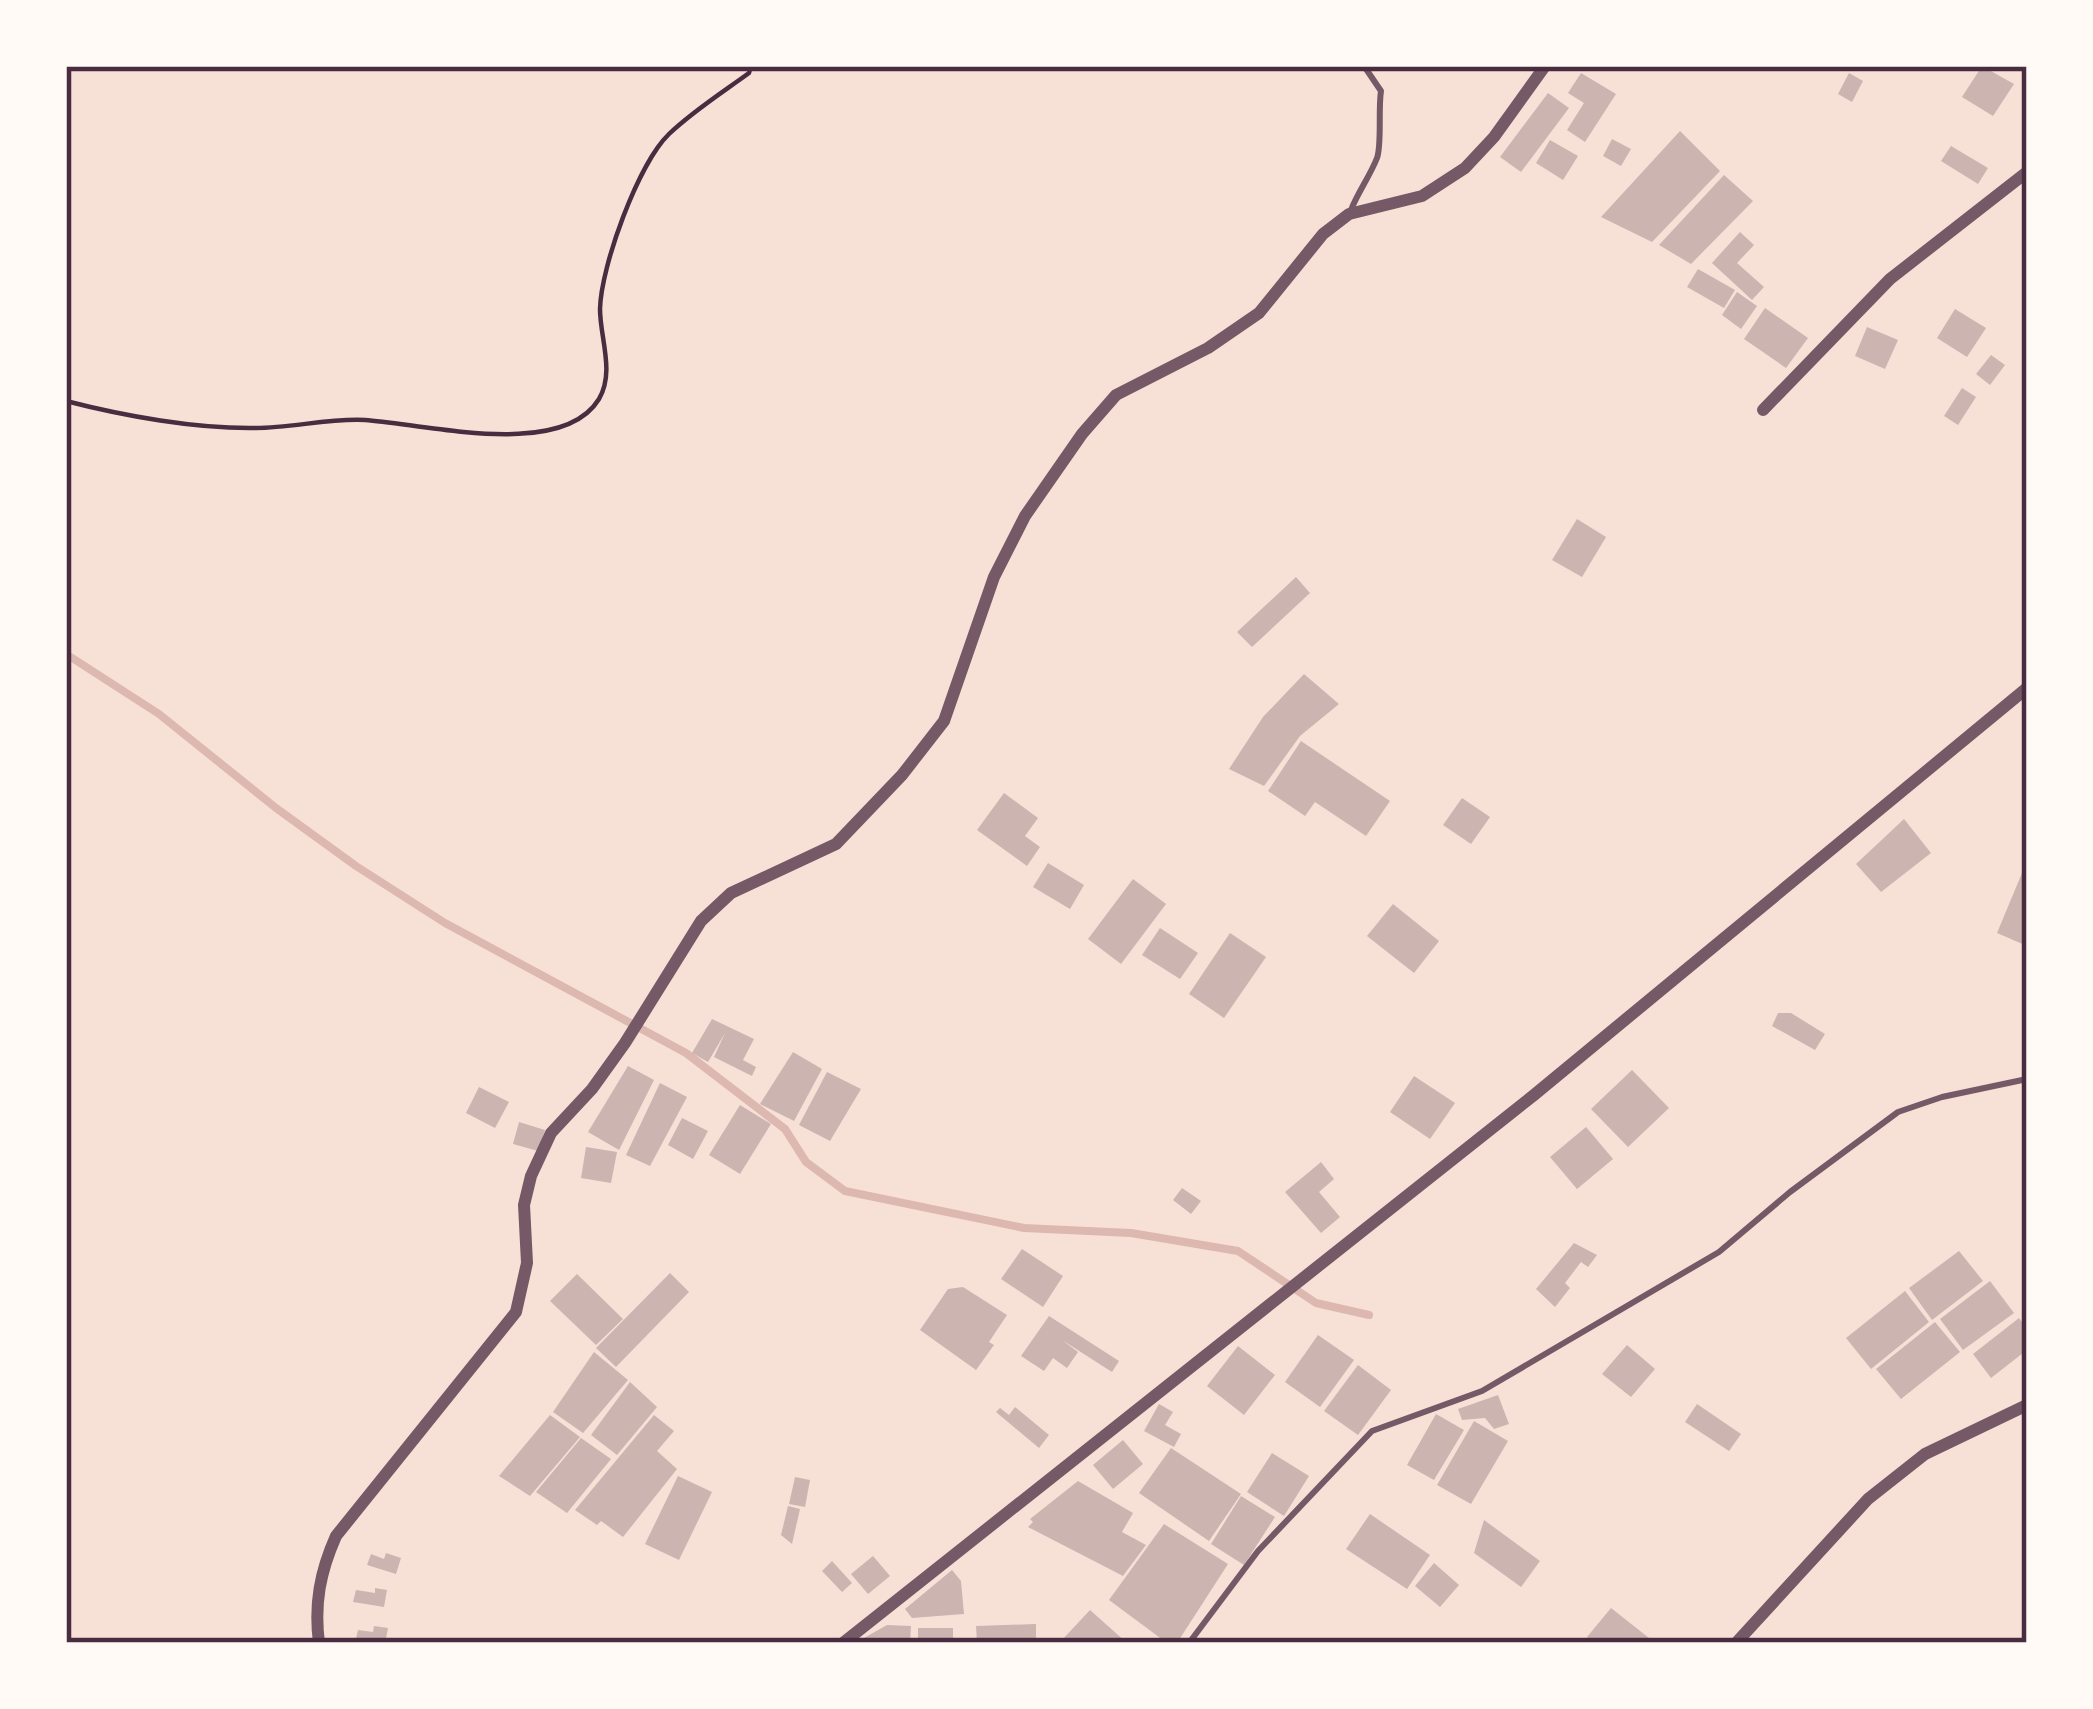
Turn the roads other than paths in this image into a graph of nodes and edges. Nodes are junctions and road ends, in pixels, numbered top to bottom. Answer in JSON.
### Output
{"nodes":[{"id":1,"x":1364,"y":66,"type":"edge"},
{"id":2,"x":1545,"y":66,"type":"edge"},
{"id":3,"x":2027,"y":172,"type":"edge"},
{"id":4,"x":1349,"y":214,"type":"junction"},
{"id":5,"x":1763,"y":410,"type":"dead end"},
{"id":6,"x":2027,"y":688,"type":"edge"},
{"id":7,"x":2027,"y":1079,"type":"edge"},
{"id":8,"x":2027,"y":1405,"type":"edge"},
{"id":9,"x":319,"y":1643,"type":"edge"},
{"id":10,"x":843,"y":1643,"type":"edge"},
{"id":11,"x":1189,"y":1643,"type":"edge"},
{"id":12,"x":1736,"y":1643,"type":"edge"}],
"edges":[{"from":1,"to":4,"type":"lane"},
{"from":2,"to":4,"type":"street"},
{"from":3,"to":5,"type":"street"},
{"from":4,"to":9,"type":"street"},
{"from":6,"to":10,"type":"street"},
{"from":7,"to":11,"type":"lane"},
{"from":8,"to":12,"type":"street"}]}
